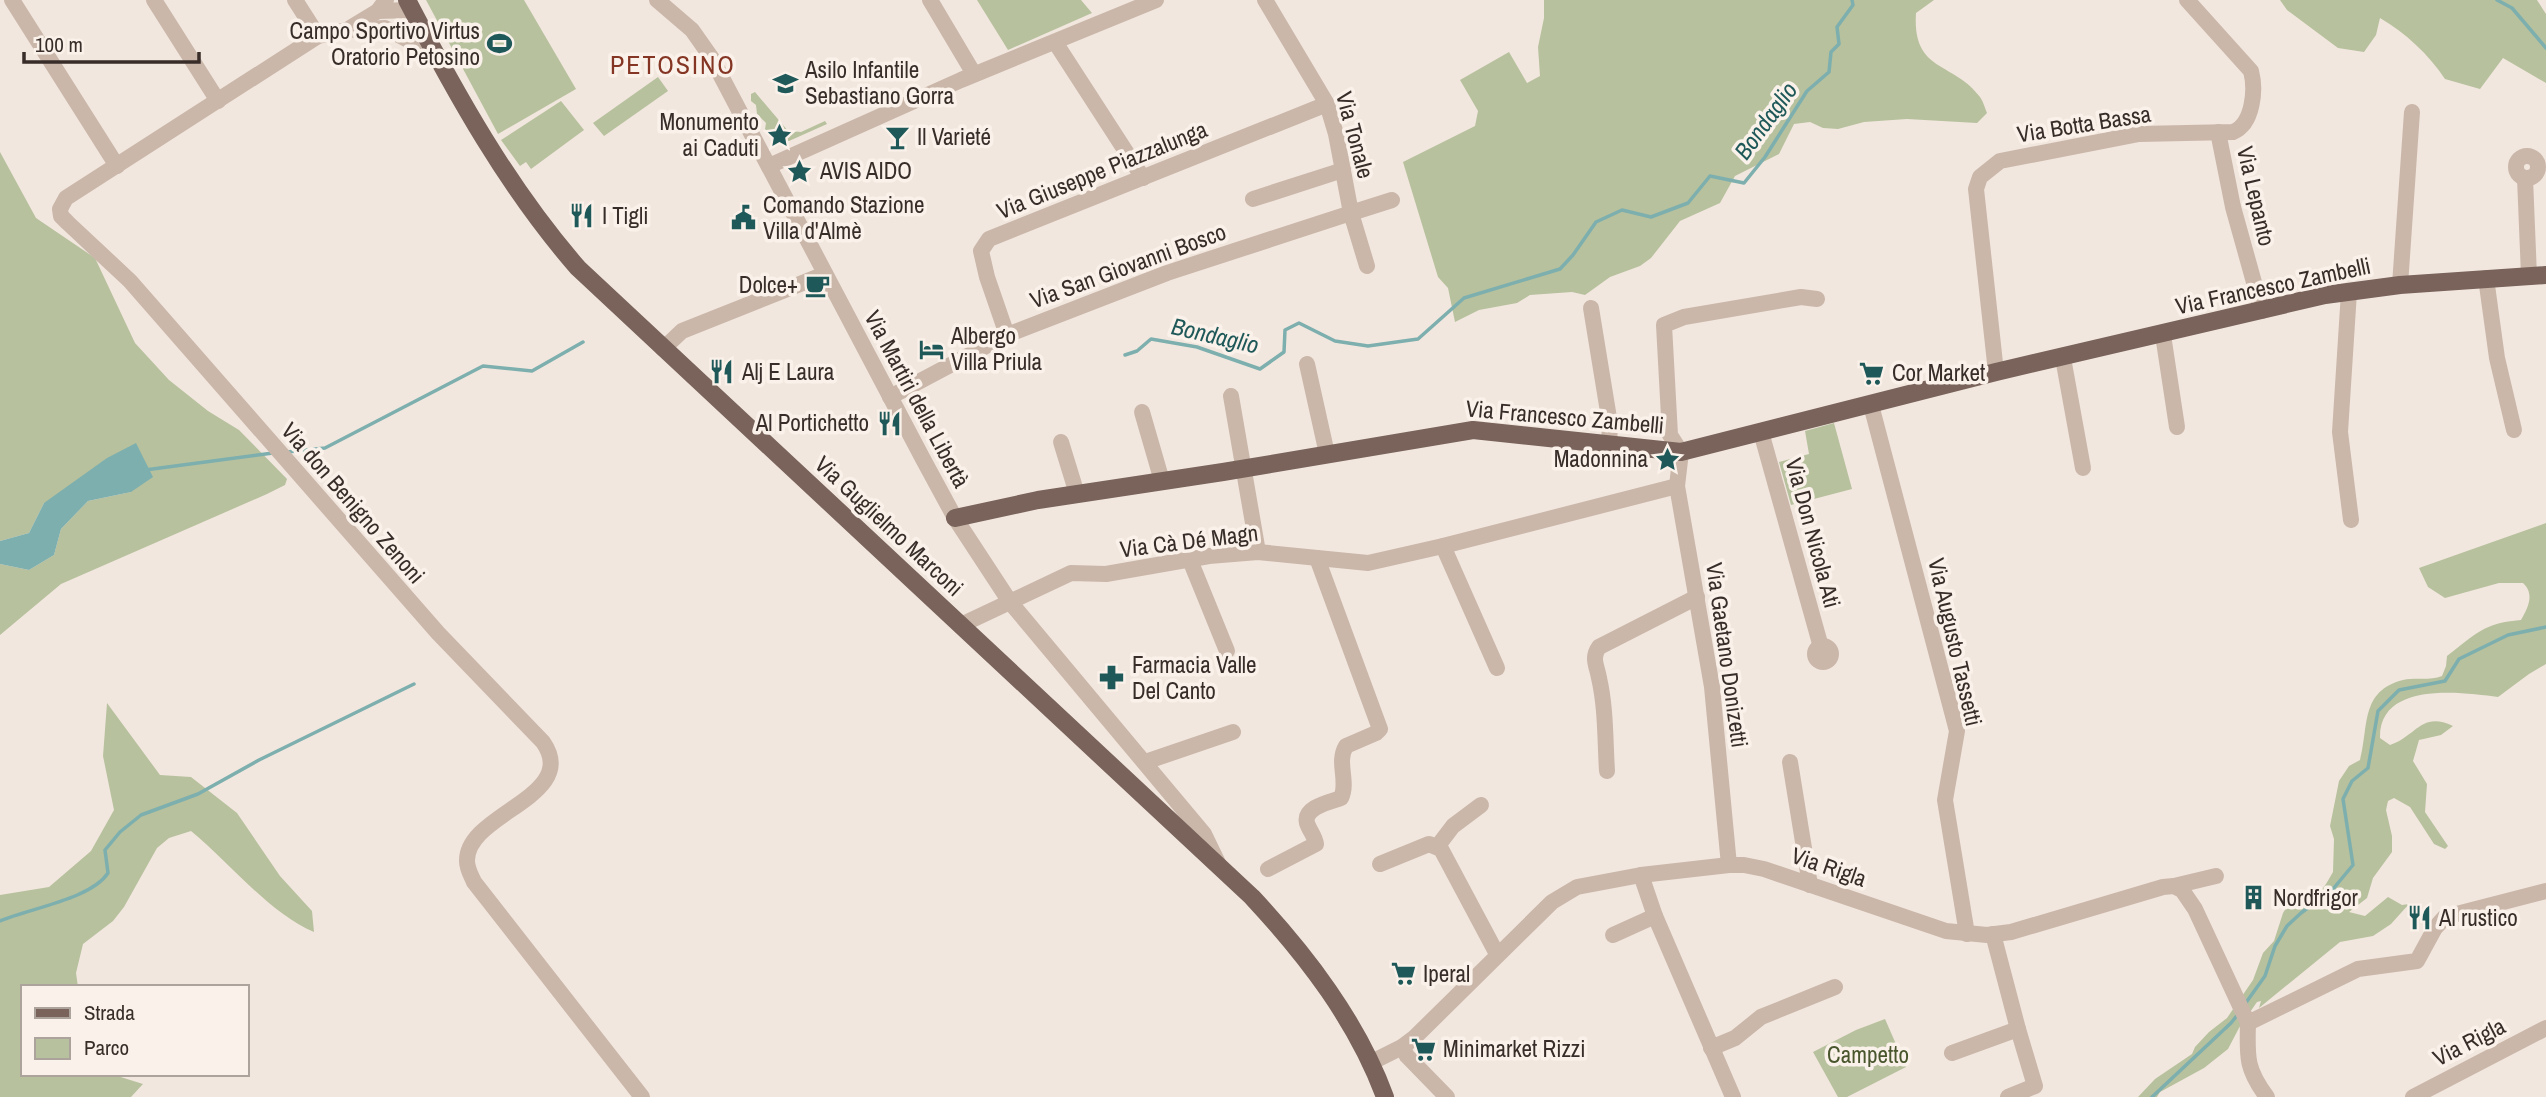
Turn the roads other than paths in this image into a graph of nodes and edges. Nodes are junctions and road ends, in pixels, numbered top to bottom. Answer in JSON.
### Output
{"nodes":[{"id":1,"x":12,"y":0,"type":"edge"},
{"id":2,"x":154,"y":0,"type":"edge"},
{"id":3,"x":295,"y":0,"type":"edge"},
{"id":4,"x":657,"y":0,"type":"edge"},
{"id":5,"x":930,"y":0,"type":"edge"},
{"id":6,"x":1156,"y":0,"type":"edge"},
{"id":7,"x":1265,"y":0,"type":"edge"},
{"id":8,"x":2187,"y":0,"type":"edge"},
{"id":9,"x":409,"y":5,"type":"edge"},
{"id":10,"x":382,"y":6,"type":"edge"},
{"id":11,"x":385,"y":28,"type":"junction"},
{"id":12,"x":347,"y":30,"type":"junction"},
{"id":13,"x":318,"y":36,"type":"junction"},
{"id":14,"x":1055,"y":42,"type":"junction"},
{"id":15,"x":435,"y":54,"type":"junction"},
{"id":16,"x":974,"y":75,"type":"junction"},
{"id":17,"x":218,"y":101,"type":"junction"},
{"id":18,"x":1327,"y":104,"type":"junction"},
{"id":19,"x":2412,"y":113,"type":"dead end"},
{"id":20,"x":2217,"y":132,"type":"junction"},
{"id":21,"x":117,"y":166,"type":"junction"},
{"id":22,"x":769,"y":166,"type":"junction"},
{"id":23,"x":1343,"y":170,"type":"junction"},
{"id":24,"x":1143,"y":178,"type":"junction"},
{"id":25,"x":2525,"y":178,"type":"dead end"},
{"id":26,"x":1253,"y":199,"type":"dead end"},
{"id":27,"x":1392,"y":200,"type":"dead end"},
{"id":28,"x":1351,"y":213,"type":"junction"},
{"id":29,"x":1367,"y":266,"type":"dead end"},
{"id":30,"x":825,"y":274,"type":"junction"},
{"id":31,"x":2538,"y":275,"type":"edge"},
{"id":32,"x":2486,"y":278,"type":"junction"},
{"id":33,"x":2397,"y":285,"type":"junction"},
{"id":34,"x":2348,"y":292,"type":"junction"},
{"id":35,"x":1817,"y":299,"type":"dead end"},
{"id":36,"x":1591,"y":308,"type":"dead end"},
{"id":37,"x":2262,"y":311,"type":"junction"},
{"id":38,"x":1007,"y":335,"type":"junction"},
{"id":39,"x":2163,"y":335,"type":"junction"},
{"id":40,"x":663,"y":349,"type":"junction"},
{"id":41,"x":2063,"y":358,"type":"junction"},
{"id":42,"x":1307,"y":364,"type":"dead end"},
{"id":43,"x":1996,"y":372,"type":"junction"},
{"id":44,"x":1231,"y":396,"type":"dead end"},
{"id":45,"x":890,"y":397,"type":"junction"},
{"id":46,"x":1871,"y":405,"type":"junction"},
{"id":47,"x":1142,"y":412,"type":"dead end"},
{"id":48,"x":2177,"y":426,"type":"dead end"},
{"id":49,"x":2514,"y":430,"type":"dead end"},
{"id":50,"x":1761,"y":432,"type":"junction"},
{"id":51,"x":1061,"y":442,"type":"dead end"},
{"id":52,"x":1609,"y":445,"type":"junction"},
{"id":53,"x":1681,"y":453,"type":"junction"},
{"id":54,"x":1327,"y":454,"type":"junction"},
{"id":55,"x":2083,"y":468,"type":"dead end"},
{"id":56,"x":1243,"y":469,"type":"junction"},
{"id":57,"x":1162,"y":481,"type":"junction"},
{"id":58,"x":1677,"y":486,"type":"junction"},
{"id":59,"x":1077,"y":494,"type":"junction"},
{"id":60,"x":956,"y":518,"type":"junction"},
{"id":61,"x":2351,"y":520,"type":"dead end"},
{"id":62,"x":1443,"y":546,"type":"junction"},
{"id":63,"x":1258,"y":552,"type":"junction"},
{"id":64,"x":1317,"y":558,"type":"junction"},
{"id":65,"x":1191,"y":560,"type":"junction"},
{"id":66,"x":1697,"y":597,"type":"junction"},
{"id":67,"x":1010,"y":602,"type":"junction"},
{"id":68,"x":961,"y":625,"type":"junction"},
{"id":69,"x":1821,"y":647,"type":"dead end"},
{"id":70,"x":1227,"y":651,"type":"dead end"},
{"id":71,"x":1497,"y":668,"type":"dead end"},
{"id":72,"x":1233,"y":732,"type":"dead end"},
{"id":73,"x":1145,"y":762,"type":"junction"},
{"id":74,"x":1790,"y":762,"type":"dead end"},
{"id":75,"x":1606,"y":771,"type":"dead end"},
{"id":76,"x":1173,"y":796,"type":"junction"},
{"id":77,"x":1481,"y":804,"type":"dead end"},
{"id":78,"x":1175,"y":823,"type":"junction"},
{"id":79,"x":1437,"y":847,"type":"junction"},
{"id":80,"x":1381,"y":864,"type":"dead end"},
{"id":81,"x":1219,"y":865,"type":"junction"},
{"id":82,"x":1729,"y":865,"type":"junction"},
{"id":83,"x":1268,"y":869,"type":"dead end"},
{"id":84,"x":1641,"y":874,"type":"junction"},
{"id":85,"x":2216,"y":876,"type":"dead end"},
{"id":86,"x":1810,"y":885,"type":"junction"},
{"id":87,"x":2174,"y":886,"type":"junction"},
{"id":88,"x":2546,"y":891,"type":"edge"},
{"id":89,"x":1655,"y":916,"type":"junction"},
{"id":90,"x":1613,"y":934,"type":"dead end"},
{"id":91,"x":1967,"y":934,"type":"junction"},
{"id":92,"x":1993,"y":934,"type":"junction"},
{"id":93,"x":1497,"y":954,"type":"junction"},
{"id":94,"x":1835,"y":987,"type":"dead end"},
{"id":95,"x":2244,"y":1014,"type":"junction"},
{"id":96,"x":2546,"y":1028,"type":"edge"},
{"id":97,"x":2018,"y":1029,"type":"junction"},
{"id":98,"x":1402,"y":1048,"type":"junction"},
{"id":99,"x":1712,"y":1048,"type":"junction"},
{"id":100,"x":1952,"y":1053,"type":"dead end"},
{"id":101,"x":1370,"y":1063,"type":"junction"},
{"id":102,"x":642,"y":1097,"type":"edge"},
{"id":103,"x":1385,"y":1097,"type":"edge"},
{"id":104,"x":1447,"y":1097,"type":"edge"},
{"id":105,"x":1733,"y":1097,"type":"edge"},
{"id":106,"x":2008,"y":1097,"type":"edge"},
{"id":107,"x":2267,"y":1097,"type":"edge"},
{"id":108,"x":2413,"y":1097,"type":"edge"}],
"edges":[{"from":1,"to":21,"type":"street"},
{"from":2,"to":17,"type":"street"},
{"from":3,"to":13,"type":"street"},
{"from":4,"to":22,"type":"street","name":"Via Martiri della Libertà"},
{"from":5,"to":16,"type":"street"},
{"from":6,"to":14,"type":"street"},
{"from":7,"to":18,"type":"street","name":"Via Tonale"},
{"from":8,"to":20,"type":"street","name":"Via Botta Bassa"},
{"from":9,"to":10,"type":"street","name":"Via don Benigno Zenoni"},
{"from":9,"to":11,"type":"street"},
{"from":9,"to":15,"type":"main road","name":"Via Guglielmo Marconi"},
{"from":10,"to":12,"type":"street","name":"Via don Benigno Zenoni"},
{"from":11,"to":12,"type":"street","name":"Via don Benigno Zenoni"},
{"from":11,"to":15,"type":"street"},
{"from":12,"to":13,"type":"street","name":"Via don Benigno Zenoni"},
{"from":13,"to":17,"type":"street","name":"Via don Benigno Zenoni"},
{"from":14,"to":16,"type":"street"},
{"from":14,"to":24,"type":"street"},
{"from":15,"to":40,"type":"main road","name":"Via Guglielmo Marconi"},
{"from":16,"to":22,"type":"street"},
{"from":17,"to":21,"type":"street","name":"Via don Benigno Zenoni"},
{"from":18,"to":23,"type":"street","name":"Via Tonale"},
{"from":18,"to":24,"type":"street","name":"Via Giuseppe Piazzalunga"},
{"from":19,"to":33,"type":"street"},
{"from":20,"to":37,"type":"street","name":"Via Lepanto"},
{"from":20,"to":43,"type":"street","name":"Via Botta Bassa"},
{"from":21,"to":102,"type":"street","name":"Via don Benigno Zenoni"},
{"from":22,"to":30,"type":"street","name":"Via Martiri della Libertà"},
{"from":23,"to":26,"type":"street"},
{"from":23,"to":28,"type":"street","name":"Via Tonale"},
{"from":24,"to":38,"type":"street","name":"Via Giuseppe Piazzalunga"},
{"from":25,"to":31,"type":"street"},
{"from":27,"to":28,"type":"street","name":"Via San Giovanni Bosco"},
{"from":28,"to":29,"type":"street"},
{"from":28,"to":38,"type":"street","name":"Via San Giovanni Bosco"},
{"from":30,"to":40,"type":"street"},
{"from":30,"to":45,"type":"street","name":"Via Martiri della Libertà"},
{"from":31,"to":32,"type":"main road","name":"Via Francesco Zambelli"},
{"from":32,"to":33,"type":"main road","name":"Via Francesco Zambelli"},
{"from":32,"to":49,"type":"street"},
{"from":33,"to":34,"type":"main road","name":"Via Francesco Zambelli"},
{"from":34,"to":37,"type":"main road","name":"Via Francesco Zambelli"},
{"from":34,"to":61,"type":"street"},
{"from":35,"to":53,"type":"street"},
{"from":36,"to":52,"type":"street"},
{"from":37,"to":39,"type":"main road","name":"Via Francesco Zambelli"},
{"from":38,"to":45,"type":"street","name":"Via San Giovanni Bosco"},
{"from":39,"to":41,"type":"main road","name":"Via Francesco Zambelli"},
{"from":39,"to":48,"type":"street","name":"Via Francesco Zambelli"},
{"from":40,"to":68,"type":"main road","name":"Via Guglielmo Marconi"},
{"from":41,"to":43,"type":"main road","name":"Via Francesco Zambelli"},
{"from":41,"to":55,"type":"street"},
{"from":42,"to":54,"type":"street"},
{"from":43,"to":46,"type":"main road","name":"Via Francesco Zambelli"},
{"from":44,"to":56,"type":"street"},
{"from":45,"to":60,"type":"street","name":"Via Martiri della Libertà"},
{"from":46,"to":50,"type":"main road","name":"Via Francesco Zambelli"},
{"from":46,"to":91,"type":"street","name":"Via Augusto Tassetti"},
{"from":47,"to":57,"type":"street"},
{"from":50,"to":53,"type":"main road","name":"Via Francesco Zambelli"},
{"from":50,"to":69,"type":"street","name":"Via Don Nicola Ati"},
{"from":51,"to":59,"type":"street"},
{"from":52,"to":53,"type":"main road","name":"Via Francesco Zambelli"},
{"from":52,"to":54,"type":"main road","name":"Via Francesco Zambelli"},
{"from":53,"to":58,"type":"street","name":"Via Gaetano Donizetti"},
{"from":54,"to":56,"type":"main road","name":"Via Francesco Zambelli"},
{"from":56,"to":57,"type":"main road","name":"Via Francesco Zambelli"},
{"from":56,"to":63,"type":"street"},
{"from":57,"to":59,"type":"main road","name":"Via Francesco Zambelli"},
{"from":58,"to":62,"type":"street","name":"Via Cà Dé Magn"},
{"from":58,"to":66,"type":"street","name":"Via Gaetano Donizetti"},
{"from":59,"to":60,"type":"main road","name":"Via Francesco Zambelli"},
{"from":60,"to":67,"type":"street","name":"Via Martiri della Libertà"},
{"from":62,"to":64,"type":"street","name":"Via Cà Dé Magn"},
{"from":62,"to":71,"type":"street"},
{"from":63,"to":64,"type":"street","name":"Via Cà Dé Magn"},
{"from":63,"to":65,"type":"street","name":"Via Cà Dé Magn"},
{"from":64,"to":83,"type":"street"},
{"from":65,"to":67,"type":"street","name":"Via Cà Dé Magn"},
{"from":65,"to":70,"type":"street"},
{"from":66,"to":75,"type":"street"},
{"from":66,"to":82,"type":"street","name":"Via Gaetano Donizetti"},
{"from":67,"to":68,"type":"street","name":"Via Cà Dé Magn"},
{"from":67,"to":73,"type":"street","name":"Via Martiri della Libertà"},
{"from":68,"to":78,"type":"main road","name":"Via Guglielmo Marconi"},
{"from":72,"to":73,"type":"street"},
{"from":73,"to":76,"type":"street","name":"Via Martiri della Libertà"},
{"from":74,"to":86,"type":"street"},
{"from":76,"to":78,"type":"street"},
{"from":76,"to":81,"type":"street","name":"Via Martiri della Libertà"},
{"from":77,"to":79,"type":"street"},
{"from":78,"to":81,"type":"main road","name":"Via Guglielmo Marconi"},
{"from":79,"to":80,"type":"street"},
{"from":79,"to":93,"type":"street"},
{"from":81,"to":101,"type":"main road","name":"Via Guglielmo Marconi"},
{"from":82,"to":84,"type":"street","name":"Via Rigla"},
{"from":82,"to":86,"type":"street","name":"Via Rigla"},
{"from":84,"to":89,"type":"street"},
{"from":84,"to":93,"type":"street","name":"Via Rigla"},
{"from":85,"to":87,"type":"street","name":"Via Rigla"},
{"from":86,"to":91,"type":"street","name":"Via Rigla"},
{"from":87,"to":92,"type":"street","name":"Via Rigla"},
{"from":87,"to":95,"type":"street"},
{"from":88,"to":95,"type":"street"},
{"from":89,"to":90,"type":"street"},
{"from":89,"to":99,"type":"street"},
{"from":91,"to":92,"type":"street","name":"Via Rigla"},
{"from":92,"to":97,"type":"street"},
{"from":93,"to":98,"type":"street","name":"Via Rigla"},
{"from":94,"to":99,"type":"street"},
{"from":95,"to":107,"type":"street"},
{"from":96,"to":108,"type":"street","name":"Via Rigla"},
{"from":97,"to":100,"type":"street"},
{"from":97,"to":106,"type":"street"},
{"from":98,"to":101,"type":"street","name":"Via Rigla"},
{"from":98,"to":104,"type":"street"},
{"from":99,"to":105,"type":"street"},
{"from":101,"to":103,"type":"main road","name":"Via Guglielmo Marconi"}]}
